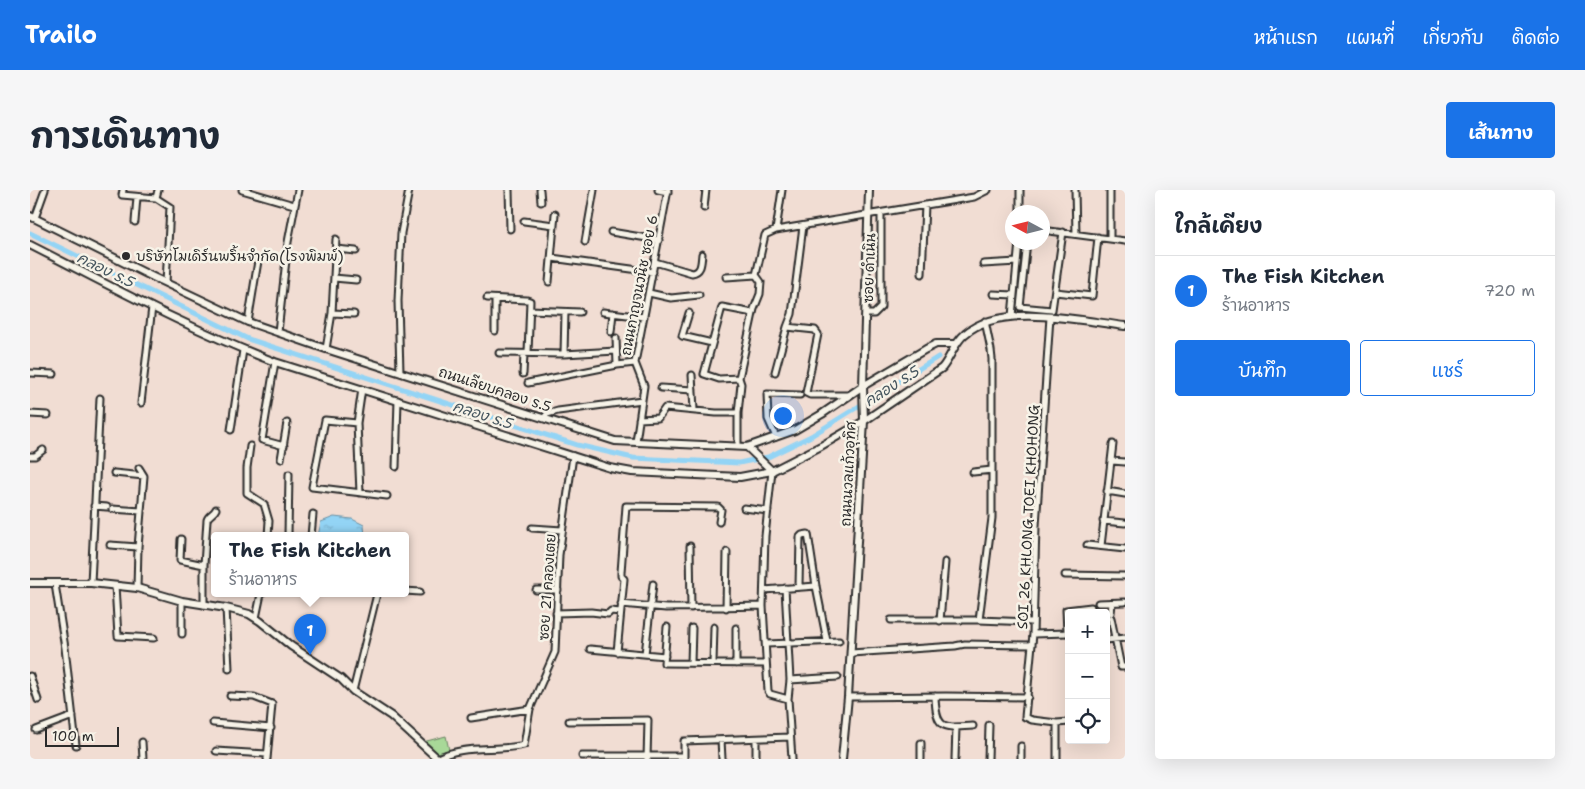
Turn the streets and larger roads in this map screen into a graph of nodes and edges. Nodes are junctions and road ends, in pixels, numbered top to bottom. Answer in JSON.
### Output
{"nodes":[{"id":1,"x":45,"y":190,"type":"edge"},
{"id":2,"x":123,"y":190,"type":"edge"},
{"id":3,"x":158,"y":190,"type":"edge"},
{"id":4,"x":242,"y":190,"type":"edge"},
{"id":5,"x":298,"y":190,"type":"edge"},
{"id":6,"x":409,"y":190,"type":"edge"},
{"id":7,"x":509,"y":190,"type":"edge"},
{"id":8,"x":540,"y":190,"type":"edge"},
{"id":9,"x":594,"y":190,"type":"edge"},
{"id":10,"x":658,"y":190,"type":"edge"},
{"id":11,"x":706,"y":190,"type":"edge"},
{"id":12,"x":782,"y":190,"type":"edge"},
{"id":13,"x":869,"y":190,"type":"edge"},
{"id":14,"x":988,"y":190,"type":"edge"},
{"id":15,"x":1020,"y":190,"type":"edge"},
{"id":16,"x":1075,"y":190,"type":"edge"},
{"id":17,"x":1110,"y":190,"type":"edge"},
{"id":18,"x":668,"y":191,"type":"edge"},
{"id":19,"x":137,"y":197,"type":"junction"},
{"id":20,"x":156,"y":198,"type":"junction"},
{"id":21,"x":541,"y":202,"type":"dead end"},
{"id":22,"x":294,"y":205,"type":"junction"},
{"id":23,"x":925,"y":205,"type":"junction"},
{"id":24,"x":1020,"y":205,"type":"edge"},
{"id":25,"x":704,"y":208,"type":"dead end"},
{"id":26,"x":881,"y":213,"type":"junction"},
{"id":27,"x":555,"y":214,"type":"dead end"},
{"id":28,"x":869,"y":215,"type":"junction"},
{"id":29,"x":32,"y":217,"type":"edge"},
{"id":30,"x":524,"y":221,"type":"dead end"},
{"id":31,"x":135,"y":222,"type":"dead end"},
{"id":32,"x":554,"y":225,"type":"junction"},
{"id":33,"x":803,"y":226,"type":"junction"},
{"id":34,"x":510,"y":230,"type":"dead end"},
{"id":35,"x":776,"y":230,"type":"junction"},
{"id":36,"x":1050,"y":231,"type":"edge"},
{"id":37,"x":611,"y":232,"type":"dead end"},
{"id":38,"x":1063,"y":232,"type":"junction"},
{"id":39,"x":1076,"y":234,"type":"junction"},
{"id":40,"x":1098,"y":237,"type":"junction"},
{"id":41,"x":336,"y":239,"type":"dead end"},
{"id":42,"x":1110,"y":239,"type":"junction"},
{"id":43,"x":659,"y":240,"type":"junction"},
{"id":44,"x":1125,"y":241,"type":"edge"},
{"id":45,"x":585,"y":242,"type":"dead end"},
{"id":46,"x":30,"y":246,"type":"edge"},
{"id":47,"x":336,"y":250,"type":"junction"},
{"id":48,"x":1019,"y":250,"type":"edge"},
{"id":49,"x":1026,"y":250,"type":"edge"},
{"id":50,"x":356,"y":251,"type":"dead end"},
{"id":51,"x":702,"y":254,"type":"dead end"},
{"id":52,"x":552,"y":258,"type":"junction"},
{"id":53,"x":258,"y":261,"type":"dead end"},
{"id":54,"x":655,"y":262,"type":"junction"},
{"id":55,"x":1018,"y":262,"type":"junction"},
{"id":56,"x":983,"y":264,"type":"dead end"},
{"id":57,"x":653,"y":272,"type":"junction"},
{"id":58,"x":922,"y":274,"type":"dead end"},
{"id":59,"x":756,"y":275,"type":"junction"},
{"id":60,"x":726,"y":277,"type":"dead end"},
{"id":61,"x":334,"y":278,"type":"junction"},
{"id":62,"x":356,"y":280,"type":"dead end"},
{"id":63,"x":549,"y":282,"type":"dead end"},
{"id":64,"x":166,"y":283,"type":"junction"},
{"id":65,"x":1055,"y":292,"type":"junction"},
{"id":66,"x":649,"y":293,"type":"junction"},
{"id":67,"x":993,"y":294,"type":"dead end"},
{"id":68,"x":699,"y":295,"type":"dead end"},
{"id":69,"x":1014,"y":295,"type":"junction"},
{"id":70,"x":487,"y":298,"type":"dead end"},
{"id":71,"x":495,"y":299,"type":"junction"},
{"id":72,"x":152,"y":307,"type":"junction"},
{"id":73,"x":530,"y":310,"type":"junction"},
{"id":74,"x":332,"y":312,"type":"junction"},
{"id":75,"x":565,"y":312,"type":"junction"},
{"id":76,"x":580,"y":312,"type":"dead end"},
{"id":77,"x":603,"y":312,"type":"dead end"},
{"id":78,"x":612,"y":313,"type":"junction"},
{"id":79,"x":354,"y":314,"type":"dead end"},
{"id":80,"x":689,"y":314,"type":"dead end"},
{"id":81,"x":754,"y":314,"type":"junction"},
{"id":82,"x":866,"y":314,"type":"junction"},
{"id":83,"x":1051,"y":314,"type":"junction"},
{"id":84,"x":1012,"y":316,"type":"junction"},
{"id":85,"x":644,"y":317,"type":"junction"},
{"id":86,"x":985,"y":321,"type":"junction"},
{"id":87,"x":248,"y":322,"type":"junction"},
{"id":88,"x":1125,"y":326,"type":"edge"},
{"id":89,"x":786,"y":327,"type":"junction"},
{"id":90,"x":495,"y":331,"type":"dead end"},
{"id":91,"x":278,"y":332,"type":"junction"},
{"id":92,"x":611,"y":332,"type":"dead end"},
{"id":93,"x":616,"y":338,"type":"dead end"},
{"id":94,"x":712,"y":343,"type":"junction"},
{"id":95,"x":955,"y":344,"type":"junction"},
{"id":96,"x":326,"y":348,"type":"junction"},
{"id":97,"x":243,"y":350,"type":"junction"},
{"id":98,"x":616,"y":350,"type":"junction"},
{"id":99,"x":498,"y":353,"type":"dead end"},
{"id":100,"x":526,"y":353,"type":"junction"},
{"id":101,"x":564,"y":354,"type":"junction"},
{"id":102,"x":275,"y":362,"type":"junction"},
{"id":103,"x":635,"y":363,"type":"junction"},
{"id":104,"x":617,"y":365,"type":"junction"},
{"id":105,"x":400,"y":372,"type":"junction"},
{"id":106,"x":775,"y":372,"type":"dead end"},
{"id":107,"x":30,"y":373,"type":"edge"},
{"id":108,"x":54,"y":374,"type":"dead end"},
{"id":109,"x":523,"y":374,"type":"dead end"},
{"id":110,"x":692,"y":375,"type":"dead end"},
{"id":111,"x":739,"y":378,"type":"junction"},
{"id":112,"x":528,"y":384,"type":"dead end"},
{"id":113,"x":863,"y":386,"type":"junction"},
{"id":114,"x":661,"y":388,"type":"dead end"},
{"id":115,"x":362,"y":389,"type":"junction"},
{"id":116,"x":693,"y":390,"type":"junction"},
{"id":117,"x":800,"y":395,"type":"dead end"},
{"id":118,"x":850,"y":395,"type":"junction"},
{"id":119,"x":100,"y":398,"type":"dead end"},
{"id":120,"x":398,"y":400,"type":"junction"},
{"id":121,"x":642,"y":400,"type":"junction"},
{"id":122,"x":141,"y":403,"type":"dead end"},
{"id":123,"x":694,"y":410,"type":"junction"},
{"id":124,"x":738,"y":413,"type":"junction"},
{"id":125,"x":30,"y":414,"type":"edge"},
{"id":126,"x":48,"y":415,"type":"dead end"},
{"id":127,"x":544,"y":418,"type":"junction"},
{"id":128,"x":639,"y":419,"type":"junction"},
{"id":129,"x":864,"y":421,"type":"junction"},
{"id":130,"x":287,"y":423,"type":"dead end"},
{"id":131,"x":357,"y":423,"type":"junction"},
{"id":132,"x":230,"y":430,"type":"dead end"},
{"id":133,"x":776,"y":437,"type":"junction"},
{"id":134,"x":636,"y":442,"type":"junction"},
{"id":135,"x":1114,"y":444,"type":"dead end"},
{"id":136,"x":250,"y":446,"type":"dead end"},
{"id":137,"x":284,"y":446,"type":"junction"},
{"id":138,"x":738,"y":446,"type":"junction"},
{"id":139,"x":747,"y":447,"type":"junction"},
{"id":140,"x":43,"y":450,"type":"dead end"},
{"id":141,"x":30,"y":456,"type":"edge"},
{"id":142,"x":573,"y":456,"type":"junction"},
{"id":143,"x":281,"y":459,"type":"dead end"},
{"id":144,"x":1112,"y":460,"type":"junction"},
{"id":145,"x":1125,"y":462,"type":"edge"},
{"id":146,"x":396,"y":467,"type":"dead end"},
{"id":147,"x":140,"y":468,"type":"dead end"},
{"id":148,"x":772,"y":470,"type":"junction"},
{"id":149,"x":992,"y":470,"type":"junction"},
{"id":150,"x":973,"y":472,"type":"dead end"},
{"id":151,"x":114,"y":473,"type":"dead end"},
{"id":152,"x":289,"y":474,"type":"dead end"},
{"id":153,"x":144,"y":476,"type":"junction"},
{"id":154,"x":1107,"y":491,"type":"junction"},
{"id":155,"x":360,"y":492,"type":"junction"},
{"id":156,"x":1125,"y":494,"type":"edge"},
{"id":157,"x":387,"y":496,"type":"dead end"},
{"id":158,"x":94,"y":506,"type":"junction"},
{"id":159,"x":744,"y":508,"type":"dead end"},
{"id":160,"x":216,"y":509,"type":"dead end"},
{"id":161,"x":141,"y":511,"type":"junction"},
{"id":162,"x":768,"y":511,"type":"junction"},
{"id":163,"x":314,"y":514,"type":"dead end"},
{"id":164,"x":1103,"y":521,"type":"junction"},
{"id":165,"x":719,"y":522,"type":"dead end"},
{"id":166,"x":1125,"y":523,"type":"edge"},
{"id":167,"x":532,"y":528,"type":"dead end"},
{"id":168,"x":562,"y":530,"type":"junction"},
{"id":169,"x":268,"y":532,"type":"edge"},
{"id":170,"x":288,"y":532,"type":"edge"},
{"id":171,"x":312,"y":532,"type":"edge"},
{"id":172,"x":181,"y":539,"type":"dead end"},
{"id":173,"x":110,"y":545,"type":"dead end"},
{"id":174,"x":1087,"y":545,"type":"dead end"},
{"id":175,"x":690,"y":546,"type":"dead end"},
{"id":176,"x":1101,"y":546,"type":"junction"},
{"id":177,"x":138,"y":547,"type":"junction"},
{"id":178,"x":1125,"y":549,"type":"edge"},
{"id":179,"x":727,"y":552,"type":"dead end"},
{"id":180,"x":945,"y":562,"type":"dead end"},
{"id":181,"x":204,"y":565,"type":"junction"},
{"id":182,"x":1065,"y":575,"type":"dead end"},
{"id":183,"x":1125,"y":576,"type":"edge"},
{"id":184,"x":30,"y":583,"type":"edge"},
{"id":185,"x":91,"y":583,"type":"junction"},
{"id":186,"x":55,"y":584,"type":"junction"},
{"id":187,"x":653,"y":584,"type":"dead end"},
{"id":188,"x":116,"y":586,"type":"junction"},
{"id":189,"x":798,"y":586,"type":"junction"},
{"id":190,"x":816,"y":586,"type":"junction"},
{"id":191,"x":138,"y":588,"type":"junction"},
{"id":192,"x":785,"y":588,"type":"junction"},
{"id":193,"x":536,"y":590,"type":"dead end"},
{"id":194,"x":558,"y":590,"type":"junction"},
{"id":195,"x":764,"y":590,"type":"junction"},
{"id":196,"x":409,"y":591,"type":"edge"},
{"id":197,"x":420,"y":592,"type":"dead end"},
{"id":198,"x":260,"y":597,"type":"edge"},
{"id":199,"x":376,"y":597,"type":"edge"},
{"id":200,"x":182,"y":601,"type":"junction"},
{"id":201,"x":1125,"y":602,"type":"edge"},
{"id":202,"x":1098,"y":603,"type":"dead end"},
{"id":203,"x":1112,"y":603,"type":"junction"},
{"id":204,"x":621,"y":604,"type":"junction"},
{"id":205,"x":204,"y":605,"type":"junction"},
{"id":206,"x":763,"y":606,"type":"junction"},
{"id":207,"x":650,"y":607,"type":"junction"},
{"id":208,"x":226,"y":608,"type":"junction"},
{"id":209,"x":691,"y":608,"type":"junction"},
{"id":210,"x":726,"y":608,"type":"junction"},
{"id":211,"x":1074,"y":609,"type":"edge"},
{"id":212,"x":1091,"y":609,"type":"edge"},
{"id":213,"x":620,"y":612,"type":"junction"},
{"id":214,"x":556,"y":613,"type":"junction"},
{"id":215,"x":256,"y":618,"type":"junction"},
{"id":216,"x":891,"y":620,"type":"dead end"},
{"id":217,"x":979,"y":620,"type":"junction"},
{"id":218,"x":940,"y":621,"type":"junction"},
{"id":219,"x":1033,"y":622,"type":"junction"},
{"id":220,"x":667,"y":627,"type":"dead end"},
{"id":221,"x":692,"y":628,"type":"dead end"},
{"id":222,"x":714,"y":628,"type":"dead end"},
{"id":223,"x":736,"y":628,"type":"dead end"},
{"id":224,"x":1065,"y":633,"type":"edge"},
{"id":225,"x":182,"y":634,"type":"dead end"},
{"id":226,"x":1033,"y":634,"type":"junction"},
{"id":227,"x":154,"y":638,"type":"dead end"},
{"id":228,"x":1125,"y":638,"type":"edge"},
{"id":229,"x":1116,"y":639,"type":"junction"},
{"id":230,"x":839,"y":640,"type":"dead end"},
{"id":231,"x":1110,"y":640,"type":"edge"},
{"id":232,"x":826,"y":641,"type":"junction"},
{"id":233,"x":788,"y":642,"type":"junction"},
{"id":234,"x":767,"y":644,"type":"junction"},
{"id":235,"x":1032,"y":645,"type":"junction"},
{"id":236,"x":590,"y":649,"type":"dead end"},
{"id":237,"x":617,"y":652,"type":"junction"},
{"id":238,"x":851,"y":653,"type":"junction"},
{"id":239,"x":645,"y":654,"type":"junction"},
{"id":240,"x":665,"y":656,"type":"junction"},
{"id":241,"x":691,"y":663,"type":"junction"},
{"id":242,"x":713,"y":664,"type":"junction"},
{"id":243,"x":736,"y":664,"type":"junction"},
{"id":244,"x":766,"y":664,"type":"junction"},
{"id":245,"x":1125,"y":667,"type":"edge"},
{"id":246,"x":229,"y":670,"type":"dead end"},
{"id":247,"x":30,"y":676,"type":"edge"},
{"id":248,"x":838,"y":677,"type":"dead end"},
{"id":249,"x":790,"y":680,"type":"junction"},
{"id":250,"x":353,"y":691,"type":"junction"},
{"id":251,"x":230,"y":696,"type":"dead end"},
{"id":252,"x":934,"y":696,"type":"junction"},
{"id":253,"x":848,"y":697,"type":"junction"},
{"id":254,"x":1028,"y":697,"type":"junction"},
{"id":255,"x":788,"y":699,"type":"junction"},
{"id":256,"x":38,"y":700,"type":"dead end"},
{"id":257,"x":530,"y":709,"type":"junction"},
{"id":258,"x":72,"y":716,"type":"junction"},
{"id":259,"x":471,"y":718,"type":"dead end"},
{"id":260,"x":569,"y":721,"type":"dead end"},
{"id":261,"x":1065,"y":722,"type":"edge"},
{"id":262,"x":213,"y":723,"type":"dead end"},
{"id":263,"x":1057,"y":723,"type":"junction"},
{"id":264,"x":989,"y":725,"type":"dead end"},
{"id":265,"x":973,"y":726,"type":"dead end"},
{"id":266,"x":956,"y":727,"type":"junction"},
{"id":267,"x":271,"y":728,"type":"junction"},
{"id":268,"x":36,"y":730,"type":"dead end"},
{"id":269,"x":790,"y":737,"type":"junction"},
{"id":270,"x":756,"y":738,"type":"junction"},
{"id":271,"x":721,"y":740,"type":"junction"},
{"id":272,"x":142,"y":742,"type":"dead end"},
{"id":273,"x":921,"y":743,"type":"dead end"},
{"id":274,"x":76,"y":744,"type":"dead end"},
{"id":275,"x":1021,"y":746,"type":"dead end"},
{"id":276,"x":216,"y":751,"type":"dead end"},
{"id":277,"x":267,"y":756,"type":"edge"},
{"id":278,"x":582,"y":756,"type":"dead end"},
{"id":279,"x":684,"y":757,"type":"edge"},
{"id":280,"x":647,"y":758,"type":"edge"},
{"id":281,"x":143,"y":759,"type":"edge"},
{"id":282,"x":437,"y":759,"type":"edge"},
{"id":283,"x":722,"y":759,"type":"edge"},
{"id":284,"x":756,"y":759,"type":"edge"},
{"id":285,"x":792,"y":759,"type":"edge"},
{"id":286,"x":842,"y":759,"type":"edge"},
{"id":287,"x":921,"y":759,"type":"edge"},
{"id":288,"x":955,"y":759,"type":"edge"},
{"id":289,"x":988,"y":759,"type":"edge"},
{"id":290,"x":1021,"y":759,"type":"edge"},
{"id":291,"x":1057,"y":759,"type":"edge"}],
"edges":[{"from":1,"to":29,"type":"street"},
{"from":2,"to":19,"type":"street"},
{"from":3,"to":20,"type":"street"},
{"from":4,"to":22,"type":"street"},
{"from":5,"to":22,"type":"street"},
{"from":6,"to":105,"type":"street"},
{"from":7,"to":34,"type":"street"},
{"from":8,"to":21,"type":"street"},
{"from":9,"to":45,"type":"street"},
{"from":10,"to":18,"type":"street"},
{"from":11,"to":25,"type":"street"},
{"from":12,"to":35,"type":"street"},
{"from":13,"to":28,"type":"street","name":"ถนนนวลแก้วอุทิศ"},
{"from":14,"to":23,"type":"street"},
{"from":15,"to":24,"type":"street"},
{"from":16,"to":39,"type":"street"},
{"from":17,"to":42,"type":"street"},
{"from":18,"to":43,"type":"street","name":"ถนนกาญจนวนิช ซอย 6"},
{"from":19,"to":20,"type":"street"},
{"from":19,"to":31,"type":"street"},
{"from":20,"to":64,"type":"street"},
{"from":22,"to":91,"type":"street"},
{"from":23,"to":26,"type":"street"},
{"from":23,"to":58,"type":"street"},
{"from":26,"to":28,"type":"street"},
{"from":26,"to":82,"type":"street","name":"ซอย ดำเนิน"},
{"from":27,"to":32,"type":"street"},
{"from":28,"to":33,"type":"street"},
{"from":28,"to":82,"type":"street","name":"ถนนนวลแก้วอุทิศ"},
{"from":29,"to":64,"type":"street","name":"ถนนเลียบคลอง ร.5"},
{"from":30,"to":32,"type":"street"},
{"from":32,"to":52,"type":"street"},
{"from":33,"to":35,"type":"street"},
{"from":33,"to":89,"type":"street"},
{"from":35,"to":59,"type":"street"},
{"from":36,"to":38,"type":"street"},
{"from":37,"to":43,"type":"street"},
{"from":38,"to":39,"type":"street"},
{"from":38,"to":65,"type":"street","name":"SOI 26 KHLONG TOEI KHOHONG"},
{"from":39,"to":40,"type":"street"},
{"from":40,"to":42,"type":"street"},
{"from":40,"to":65,"type":"street"},
{"from":41,"to":47,"type":"street"},
{"from":42,"to":44,"type":"street"},
{"from":43,"to":54,"type":"street","name":"ถนนกาญจนวนิช ซอย 6"},
{"from":46,"to":72,"type":"street"},
{"from":47,"to":50,"type":"street"},
{"from":47,"to":61,"type":"street"},
{"from":48,"to":55,"type":"street"},
{"from":49,"to":83,"type":"street"},
{"from":51,"to":54,"type":"street"},
{"from":52,"to":57,"type":"street"},
{"from":52,"to":63,"type":"street"},
{"from":53,"to":87,"type":"street"},
{"from":54,"to":57,"type":"street","name":"ถนนกาญจนวนิช ซอย 6"},
{"from":55,"to":56,"type":"street"},
{"from":55,"to":69,"type":"street"},
{"from":57,"to":66,"type":"street","name":"ถนนกาญจนวนิช ซอย 6"},
{"from":59,"to":60,"type":"street"},
{"from":59,"to":81,"type":"street"},
{"from":61,"to":62,"type":"street"},
{"from":61,"to":74,"type":"street"},
{"from":64,"to":87,"type":"street","name":"ถนนเลียบคลอง ร.5"},
{"from":65,"to":83,"type":"street","name":"SOI 26 KHLONG TOEI KHOHONG"},
{"from":66,"to":68,"type":"street"},
{"from":66,"to":85,"type":"street","name":"ถนนกาญจนวนิช ซอย 6"},
{"from":67,"to":69,"type":"street"},
{"from":69,"to":84,"type":"street"},
{"from":70,"to":71,"type":"street"},
{"from":71,"to":73,"type":"street"},
{"from":71,"to":90,"type":"street"},
{"from":72,"to":97,"type":"street"},
{"from":72,"to":122,"type":"street"},
{"from":73,"to":75,"type":"street"},
{"from":73,"to":100,"type":"street"},
{"from":74,"to":79,"type":"street"},
{"from":74,"to":96,"type":"street"},
{"from":75,"to":76,"type":"street"},
{"from":75,"to":101,"type":"street"},
{"from":77,"to":78,"type":"street"},
{"from":78,"to":85,"type":"street"},
{"from":78,"to":92,"type":"street"},
{"from":80,"to":94,"type":"street"},
{"from":81,"to":94,"type":"street"},
{"from":81,"to":111,"type":"street"},
{"from":82,"to":113,"type":"street","name":"ถนนนวลแก้วอุทิศ"},
{"from":83,"to":84,"type":"street"},
{"from":83,"to":88,"type":"street"},
{"from":83,"to":219,"type":"street","name":"SOI 26 KHLONG TOEI KHOHONG"},
{"from":84,"to":86,"type":"street"},
{"from":85,"to":103,"type":"street","name":"ถนนกาญจนวนิช ซอย 6"},
{"from":86,"to":95,"type":"street"},
{"from":86,"to":149,"type":"street"},
{"from":87,"to":91,"type":"street","name":"ถนนเลียบคลอง ร.5"},
{"from":89,"to":106,"type":"street"},
{"from":89,"to":118,"type":"street"},
{"from":91,"to":96,"type":"street","name":"ถนนเลียบคลอง ร.5"},
{"from":93,"to":98,"type":"street"},
{"from":94,"to":111,"type":"street"},
{"from":95,"to":113,"type":"street","name":"ถนนเลียบคลอง ร.5"},
{"from":95,"to":129,"type":"street"},
{"from":96,"to":105,"type":"street","name":"ถนนเลียบคลอง ร.5"},
{"from":97,"to":102,"type":"street"},
{"from":97,"to":132,"type":"street"},
{"from":98,"to":101,"type":"street"},
{"from":98,"to":104,"type":"street"},
{"from":99,"to":100,"type":"street"},
{"from":100,"to":101,"type":"street"},
{"from":100,"to":109,"type":"street"},
{"from":102,"to":115,"type":"street"},
{"from":102,"to":137,"type":"street"},
{"from":103,"to":104,"type":"street"},
{"from":103,"to":121,"type":"street","name":"ถนนกาญจนวนิช ซอย 6"},
{"from":104,"to":112,"type":"street"},
{"from":105,"to":127,"type":"street","name":"ถนนเลียบคลอง ร.5"},
{"from":107,"to":108,"type":"street"},
{"from":110,"to":116,"type":"street"},
{"from":111,"to":124,"type":"street"},
{"from":113,"to":118,"type":"street","name":"ถนนเลียบคลอง ร.5"},
{"from":113,"to":129,"type":"street","name":"ถนนนวลแก้วอุทิศ"},
{"from":114,"to":116,"type":"street"},
{"from":115,"to":120,"type":"street"},
{"from":115,"to":131,"type":"street"},
{"from":116,"to":123,"type":"street"},
{"from":117,"to":133,"type":"street"},
{"from":118,"to":133,"type":"street","name":"ถนนเลียบคลอง ร.5"},
{"from":119,"to":158,"type":"street"},
{"from":120,"to":142,"type":"street"},
{"from":120,"to":146,"type":"street"},
{"from":121,"to":127,"type":"street"},
{"from":121,"to":128,"type":"street","name":"ถนนกาญจนวนิช ซอย 6"},
{"from":123,"to":124,"type":"street"},
{"from":123,"to":128,"type":"street"},
{"from":124,"to":138,"type":"street"},
{"from":125,"to":126,"type":"street"},
{"from":127,"to":134,"type":"street","name":"ถนนเลียบคลอง ร.5"},
{"from":128,"to":134,"type":"street","name":"ถนนกาญจนวนิช ซอย 6"},
{"from":129,"to":148,"type":"street"},
{"from":129,"to":238,"type":"street","name":"ถนนนวลแก้วอุทิศ"},
{"from":130,"to":137,"type":"street"},
{"from":131,"to":155,"type":"street"},
{"from":131,"to":155,"type":"street"},
{"from":133,"to":139,"type":"street","name":"ถนนเลียบคลอง ร.5"},
{"from":134,"to":138,"type":"street","name":"ถนนเลียบคลอง ร.5"},
{"from":135,"to":144,"type":"street"},
{"from":136,"to":169,"type":"street"},
{"from":137,"to":143,"type":"street"},
{"from":138,"to":139,"type":"street","name":"ถนนเลียบคลอง ร.5"},
{"from":139,"to":148,"type":"street"},
{"from":140,"to":141,"type":"street"},
{"from":142,"to":148,"type":"street"},
{"from":142,"to":168,"type":"street","name":"ซอย 21 คลองเตย"},
{"from":144,"to":145,"type":"street"},
{"from":144,"to":154,"type":"street"},
{"from":147,"to":153,"type":"street"},
{"from":148,"to":162,"type":"street"},
{"from":149,"to":150,"type":"street"},
{"from":149,"to":217,"type":"street"},
{"from":151,"to":153,"type":"street"},
{"from":152,"to":170,"type":"street"},
{"from":153,"to":161,"type":"street"},
{"from":154,"to":156,"type":"street"},
{"from":154,"to":164,"type":"street"},
{"from":155,"to":157,"type":"street"},
{"from":158,"to":161,"type":"street"},
{"from":158,"to":185,"type":"street"},
{"from":159,"to":162,"type":"street"},
{"from":160,"to":181,"type":"street"},
{"from":161,"to":177,"type":"street"},
{"from":162,"to":195,"type":"street"},
{"from":163,"to":171,"type":"street"},
{"from":164,"to":166,"type":"street"},
{"from":164,"to":176,"type":"street"},
{"from":165,"to":204,"type":"street"},
{"from":167,"to":168,"type":"street"},
{"from":168,"to":194,"type":"street","name":"ซอย 21 คลองเตย"},
{"from":172,"to":181,"type":"street"},
{"from":173,"to":177,"type":"street"},
{"from":174,"to":176,"type":"street"},
{"from":175,"to":209,"type":"street"},
{"from":176,"to":178,"type":"street"},
{"from":177,"to":191,"type":"street"},
{"from":179,"to":210,"type":"street"},
{"from":180,"to":218,"type":"street"},
{"from":181,"to":205,"type":"street"},
{"from":182,"to":183,"type":"street"},
{"from":184,"to":186,"type":"street"},
{"from":185,"to":186,"type":"street"},
{"from":185,"to":188,"type":"street"},
{"from":186,"to":258,"type":"street"},
{"from":187,"to":207,"type":"street"},
{"from":188,"to":191,"type":"street"},
{"from":188,"to":227,"type":"street"},
{"from":189,"to":190,"type":"street"},
{"from":189,"to":190,"type":"street"},
{"from":189,"to":192,"type":"street"},
{"from":190,"to":232,"type":"street"},
{"from":191,"to":200,"type":"street"},
{"from":192,"to":195,"type":"street"},
{"from":192,"to":233,"type":"street"},
{"from":193,"to":194,"type":"street"},
{"from":194,"to":214,"type":"street","name":"ซอย 21 คลองเตย"},
{"from":195,"to":206,"type":"street"},
{"from":196,"to":197,"type":"street"},
{"from":198,"to":215,"type":"street"},
{"from":199,"to":250,"type":"street"},
{"from":200,"to":205,"type":"street"},
{"from":200,"to":225,"type":"street"},
{"from":201,"to":203,"type":"street"},
{"from":202,"to":203,"type":"street"},
{"from":203,"to":229,"type":"street"},
{"from":204,"to":207,"type":"street"},
{"from":204,"to":213,"type":"street"},
{"from":205,"to":208,"type":"street"},
{"from":206,"to":210,"type":"street"},
{"from":206,"to":234,"type":"street"},
{"from":207,"to":209,"type":"street"},
{"from":207,"to":239,"type":"street"},
{"from":208,"to":215,"type":"street"},
{"from":208,"to":246,"type":"street"},
{"from":209,"to":210,"type":"street"},
{"from":211,"to":212,"type":"street"},
{"from":213,"to":214,"type":"street"},
{"from":213,"to":237,"type":"street"},
{"from":214,"to":257,"type":"street","name":"ซอย 21 คลองเตย"},
{"from":215,"to":250,"type":"street"},
{"from":216,"to":218,"type":"street"},
{"from":217,"to":218,"type":"street"},
{"from":217,"to":219,"type":"street"},
{"from":219,"to":226,"type":"street","name":"SOI 26 KHLONG TOEI KHOHONG"},
{"from":220,"to":240,"type":"street"},
{"from":221,"to":241,"type":"street"},
{"from":222,"to":242,"type":"street"},
{"from":223,"to":243,"type":"street"},
{"from":224,"to":226,"type":"street"},
{"from":226,"to":235,"type":"street","name":"SOI 26 KHLONG TOEI KHOHONG"},
{"from":228,"to":229,"type":"street"},
{"from":229,"to":231,"type":"street"},
{"from":229,"to":245,"type":"street"},
{"from":230,"to":232,"type":"street"},
{"from":232,"to":233,"type":"street"},
{"from":233,"to":234,"type":"street"},
{"from":233,"to":249,"type":"street"},
{"from":234,"to":244,"type":"street"},
{"from":235,"to":238,"type":"street"},
{"from":235,"to":254,"type":"street","name":"SOI 26 KHLONG TOEI KHOHONG"},
{"from":236,"to":237,"type":"street"},
{"from":237,"to":239,"type":"street"},
{"from":238,"to":253,"type":"street","name":"ถนนนวลแก้วอุทิศ"},
{"from":239,"to":240,"type":"street"},
{"from":240,"to":241,"type":"street"},
{"from":241,"to":242,"type":"street"},
{"from":242,"to":243,"type":"street"},
{"from":243,"to":244,"type":"street"},
{"from":244,"to":255,"type":"street"},
{"from":247,"to":256,"type":"street"},
{"from":248,"to":249,"type":"street"},
{"from":249,"to":255,"type":"street"},
{"from":250,"to":282,"type":"street"},
{"from":251,"to":267,"type":"street"},
{"from":252,"to":253,"type":"street"},
{"from":252,"to":254,"type":"street"},
{"from":252,"to":266,"type":"street"},
{"from":253,"to":286,"type":"street","name":"ถนนนวลแก้วอุทิศ"},
{"from":254,"to":263,"type":"street","name":"SOI 26 KHLONG TOEI KHOHONG"},
{"from":255,"to":269,"type":"street"},
{"from":257,"to":259,"type":"street"},
{"from":257,"to":282,"type":"street","name":"ซอย 21 คลองเตย"},
{"from":258,"to":268,"type":"street"},
{"from":258,"to":274,"type":"street"},
{"from":260,"to":280,"type":"street"},
{"from":261,"to":263,"type":"street"},
{"from":262,"to":267,"type":"street"},
{"from":263,"to":291,"type":"street"},
{"from":264,"to":289,"type":"street"},
{"from":265,"to":266,"type":"street"},
{"from":266,"to":288,"type":"street"},
{"from":267,"to":277,"type":"street"},
{"from":269,"to":270,"type":"street"},
{"from":269,"to":285,"type":"street"},
{"from":270,"to":271,"type":"street"},
{"from":270,"to":284,"type":"street"},
{"from":271,"to":279,"type":"street"},
{"from":271,"to":283,"type":"street"},
{"from":272,"to":281,"type":"street"},
{"from":273,"to":287,"type":"street"},
{"from":275,"to":290,"type":"street"},
{"from":276,"to":277,"type":"street"},
{"from":278,"to":280,"type":"street"},
{"from":279,"to":280,"type":"street"}]}
